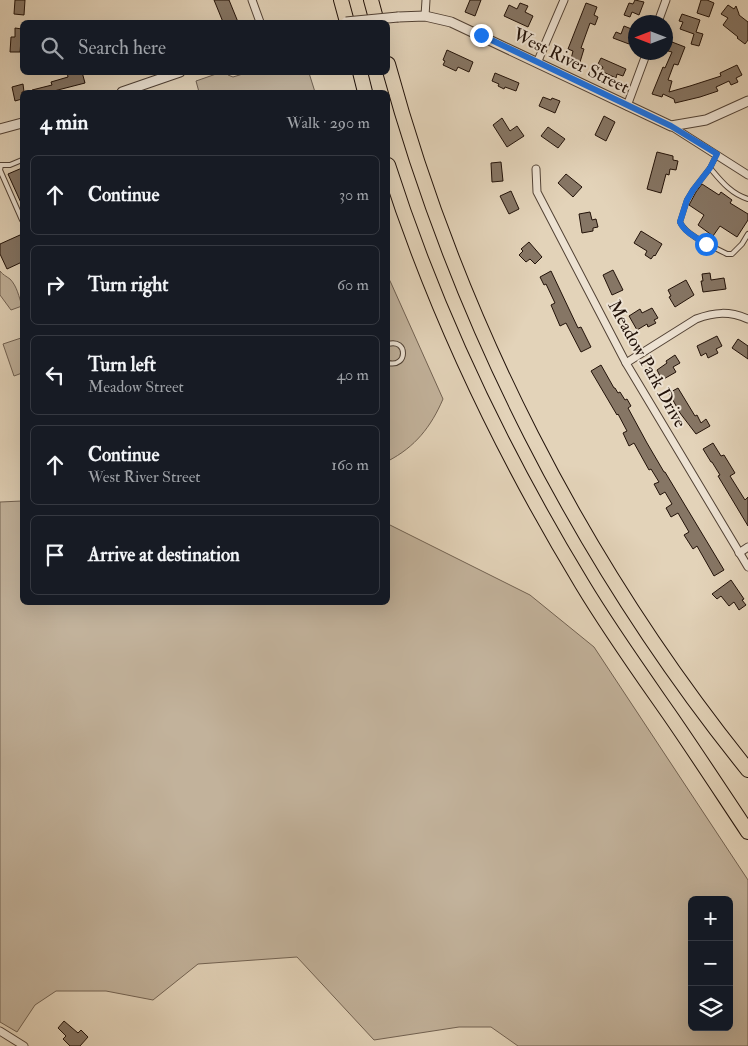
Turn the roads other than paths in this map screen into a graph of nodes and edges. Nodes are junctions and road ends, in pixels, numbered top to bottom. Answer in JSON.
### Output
{"nodes":[{"id":1,"x":252,"y":0,"type":"edge"},
{"id":2,"x":341,"y":0,"type":"edge"},
{"id":3,"x":371,"y":0,"type":"edge"},
{"id":4,"x":426,"y":0,"type":"edge"},
{"id":5,"x":564,"y":0,"type":"edge"},
{"id":6,"x":666,"y":0,"type":"edge"},
{"id":7,"x":661,"y":15,"type":"edge"},
{"id":8,"x":425,"y":16,"type":"junction"},
{"id":9,"x":259,"y":20,"type":"edge"},
{"id":10,"x":346,"y":20,"type":"edge"},
{"id":11,"x":367,"y":20,"type":"edge"},
{"id":12,"x":376,"y":20,"type":"edge"},
{"id":13,"x":644,"y":60,"type":"edge"},
{"id":14,"x":537,"y":63,"type":"junction"},
{"id":15,"x":390,"y":71,"type":"edge"},
{"id":16,"x":171,"y":75,"type":"edge"},
{"id":17,"x":361,"y":75,"type":"edge"},
{"id":18,"x":128,"y":90,"type":"edge"},
{"id":19,"x":364,"y":90,"type":"edge"},
{"id":20,"x":748,"y":101,"type":"edge"},
{"id":21,"x":627,"y":106,"type":"junction"},
{"id":22,"x":20,"y":123,"type":"edge"},
{"id":23,"x":671,"y":126,"type":"junction"},
{"id":24,"x":1,"y":127,"type":"edge"},
{"id":25,"x":717,"y":154,"type":"junction"},
{"id":26,"x":20,"y":161,"type":"edge"},
{"id":27,"x":0,"y":165,"type":"edge"},
{"id":28,"x":710,"y":168,"type":"junction"},
{"id":29,"x":536,"y":169,"type":"dead end"},
{"id":30,"x":390,"y":171,"type":"edge"},
{"id":31,"x":748,"y":175,"type":"edge"},
{"id":32,"x":748,"y":199,"type":"edge"},
{"id":33,"x":20,"y":215,"type":"edge"},
{"id":34,"x":748,"y":234,"type":"edge"},
{"id":35,"x":748,"y":319,"type":"edge"},
{"id":36,"x":390,"y":344,"type":"edge"},
{"id":37,"x":626,"y":363,"type":"junction"},
{"id":38,"x":390,"y":364,"type":"edge"},
{"id":39,"x":748,"y":547,"type":"edge"},
{"id":40,"x":739,"y":553,"type":"junction"},
{"id":41,"x":748,"y":567,"type":"edge"},
{"id":42,"x":670,"y":716,"type":"junction"},
{"id":43,"x":748,"y":770,"type":"edge"},
{"id":44,"x":748,"y":815,"type":"edge"},
{"id":45,"x":748,"y":832,"type":"edge"},
{"id":46,"x":0,"y":1031,"type":"edge"},
{"id":47,"x":24,"y":1046,"type":"edge"}],
"edges":[{"from":1,"to":9,"type":"street"},
{"from":2,"to":10,"type":"highway"},
{"from":3,"to":12,"type":"highway"},
{"from":4,"to":8,"type":"street"},
{"from":5,"to":14,"type":"street"},
{"from":6,"to":7,"type":"street"},
{"from":8,"to":11,"type":"street","name":"West River Street","bridge":true},
{"from":8,"to":14,"type":"street","name":"West River Street"},
{"from":13,"to":21,"type":"street"},
{"from":14,"to":21,"type":"street","name":"West River Street"},
{"from":15,"to":43,"type":"highway"},
{"from":16,"to":18,"type":"street"},
{"from":17,"to":19,"type":"highway"},
{"from":20,"to":23,"type":"street"},
{"from":21,"to":23,"type":"street","name":"West River Street"},
{"from":22,"to":24,"type":"street"},
{"from":23,"to":25,"type":"street"},
{"from":25,"to":28,"type":"lane"},
{"from":25,"to":31,"type":"street"},
{"from":26,"to":27,"type":"lane"},
{"from":27,"to":33,"type":"lane"},
{"from":28,"to":32,"type":"lane"},
{"from":28,"to":34,"type":"lane"},
{"from":29,"to":37,"type":"street","name":"Meadow Park Drive"},
{"from":30,"to":42,"type":"highway"},
{"from":35,"to":37,"type":"street"},
{"from":36,"to":38,"type":"lane"},
{"from":37,"to":40,"type":"street","name":"Meadow Park Drive"},
{"from":39,"to":40,"type":"street"},
{"from":40,"to":41,"type":"street","name":"Meadow Park Drive"},
{"from":42,"to":44,"type":"highway"},
{"from":42,"to":45,"type":"highway"},
{"from":46,"to":47,"type":"street"}]}
